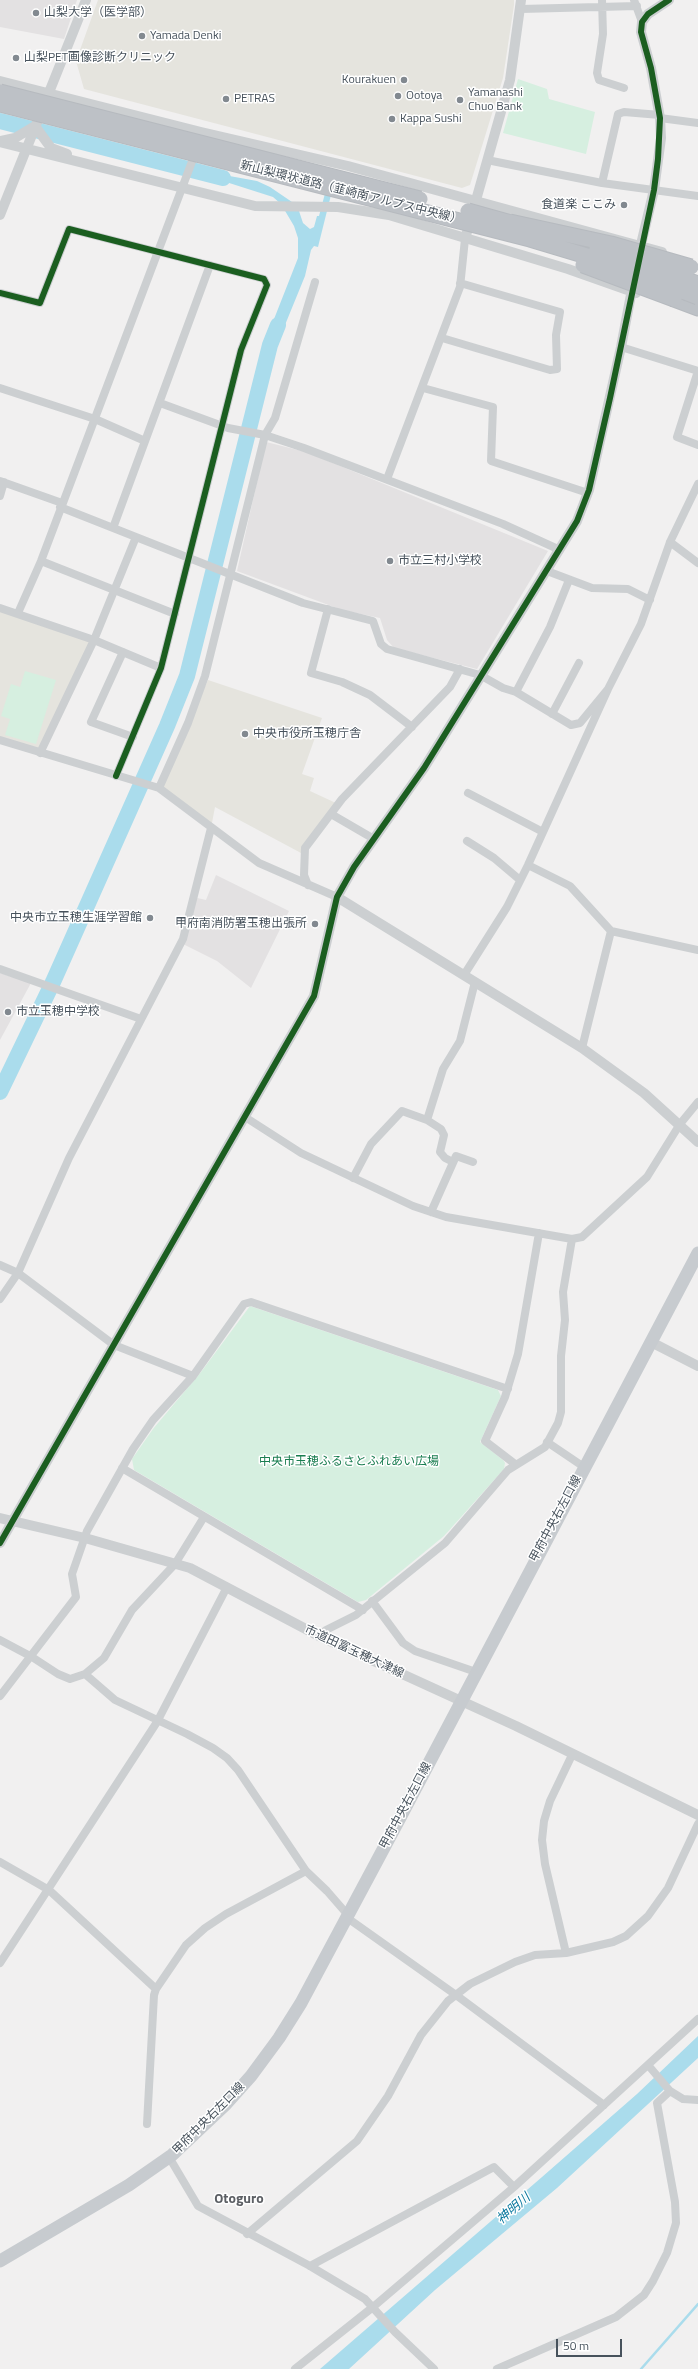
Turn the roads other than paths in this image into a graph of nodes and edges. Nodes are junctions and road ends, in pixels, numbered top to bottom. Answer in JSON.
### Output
{"nodes":[{"id":1,"x":86,"y":0,"type":"edge"},
{"id":2,"x":669,"y":0,"type":"edge"},
{"id":3,"x":636,"y":3,"type":"edge"},
{"id":4,"x":602,"y":4,"type":"edge"},
{"id":5,"x":521,"y":5,"type":"edge"},
{"id":6,"x":642,"y":22,"type":"junction"},
{"id":7,"x":0,"y":81,"type":"edge"},
{"id":8,"x":624,"y":88,"type":"dead end"},
{"id":9,"x":0,"y":92,"type":"edge"},
{"id":10,"x":48,"y":94,"type":"junction"},
{"id":11,"x":76,"y":101,"type":"junction"},
{"id":12,"x":0,"y":104,"type":"edge"},
{"id":13,"x":660,"y":117,"type":"junction"},
{"id":14,"x":37,"y":122,"type":"junction"},
{"id":15,"x":698,"y":123,"type":"edge"},
{"id":16,"x":200,"y":132,"type":"junction"},
{"id":17,"x":27,"y":135,"type":"junction"},
{"id":18,"x":0,"y":142,"type":"edge"},
{"id":19,"x":26,"y":149,"type":"junction"},
{"id":20,"x":487,"y":160,"type":"junction"},
{"id":21,"x":102,"y":168,"type":"junction"},
{"id":22,"x":602,"y":183,"type":"junction"},
{"id":23,"x":182,"y":189,"type":"junction"},
{"id":24,"x":654,"y":190,"type":"junction"},
{"id":25,"x":352,"y":193,"type":"junction"},
{"id":26,"x":698,"y":196,"type":"edge"},
{"id":27,"x":475,"y":200,"type":"junction"},
{"id":28,"x":0,"y":215,"type":"edge"},
{"id":29,"x":495,"y":218,"type":"junction"},
{"id":30,"x":465,"y":238,"type":"junction"},
{"id":31,"x":641,"y":244,"type":"junction"},
{"id":32,"x":158,"y":252,"type":"junction"},
{"id":33,"x":698,"y":264,"type":"edge"},
{"id":34,"x":210,"y":265,"type":"junction"},
{"id":35,"x":698,"y":270,"type":"edge"},
{"id":36,"x":315,"y":282,"type":"dead end"},
{"id":37,"x":460,"y":283,"type":"junction"},
{"id":38,"x":698,"y":284,"type":"edge"},
{"id":39,"x":632,"y":291,"type":"junction"},
{"id":40,"x":0,"y":293,"type":"edge"},
{"id":41,"x":698,"y":297,"type":"edge"},
{"id":42,"x":698,"y":308,"type":"edge"},
{"id":43,"x":698,"y":316,"type":"edge"},
{"id":44,"x":442,"y":338,"type":"junction"},
{"id":45,"x":621,"y":347,"type":"junction"},
{"id":46,"x":0,"y":388,"type":"edge"},
{"id":47,"x":423,"y":388,"type":"junction"},
{"id":48,"x":160,"y":403,"type":"junction"},
{"id":49,"x":95,"y":419,"type":"junction"},
{"id":50,"x":221,"y":426,"type":"junction"},
{"id":51,"x":261,"y":435,"type":"junction"},
{"id":52,"x":145,"y":441,"type":"junction"},
{"id":53,"x":698,"y":445,"type":"edge"},
{"id":54,"x":387,"y":479,"type":"junction"},
{"id":55,"x":2,"y":482,"type":"edge"},
{"id":56,"x":698,"y":484,"type":"edge"},
{"id":57,"x":588,"y":492,"type":"junction"},
{"id":58,"x":0,"y":496,"type":"edge"},
{"id":59,"x":61,"y":505,"type":"junction"},
{"id":60,"x":113,"y":528,"type":"junction"},
{"id":61,"x":136,"y":537,"type":"junction"},
{"id":62,"x":670,"y":542,"type":"junction"},
{"id":63,"x":560,"y":550,"type":"junction"},
{"id":64,"x":189,"y":558,"type":"junction"},
{"id":65,"x":41,"y":561,"type":"junction"},
{"id":66,"x":698,"y":563,"type":"edge"},
{"id":67,"x":547,"y":571,"type":"junction"},
{"id":68,"x":231,"y":575,"type":"junction"},
{"id":69,"x":569,"y":580,"type":"junction"},
{"id":70,"x":115,"y":591,"type":"junction"},
{"id":71,"x":650,"y":600,"type":"junction"},
{"id":72,"x":0,"y":608,"type":"edge"},
{"id":73,"x":328,"y":610,"type":"junction"},
{"id":74,"x":18,"y":613,"type":"junction"},
{"id":75,"x":175,"y":614,"type":"junction"},
{"id":76,"x":94,"y":640,"type":"junction"},
{"id":77,"x":123,"y":652,"type":"junction"},
{"id":78,"x":579,"y":662,"type":"dead end"},
{"id":79,"x":161,"y":668,"type":"junction"},
{"id":80,"x":460,"y":669,"type":"junction"},
{"id":81,"x":480,"y":675,"type":"junction"},
{"id":82,"x":608,"y":689,"type":"junction"},
{"id":83,"x":516,"y":692,"type":"junction"},
{"id":84,"x":552,"y":714,"type":"junction"},
{"id":85,"x":412,"y":727,"type":"junction"},
{"id":86,"x":133,"y":737,"type":"junction"},
{"id":87,"x":0,"y":740,"type":"edge"},
{"id":88,"x":40,"y":753,"type":"junction"},
{"id":89,"x":116,"y":776,"type":"junction"},
{"id":90,"x":159,"y":788,"type":"junction"},
{"id":91,"x":468,"y":793,"type":"dead end"},
{"id":92,"x":331,"y":814,"type":"junction"},
{"id":93,"x":211,"y":828,"type":"junction"},
{"id":94,"x":543,"y":832,"type":"junction"},
{"id":95,"x":374,"y":839,"type":"junction"},
{"id":96,"x":467,"y":841,"type":"dead end"},
{"id":97,"x":528,"y":865,"type":"junction"},
{"id":98,"x":520,"y":880,"type":"junction"},
{"id":99,"x":308,"y":885,"type":"junction"},
{"id":100,"x":337,"y":897,"type":"junction"},
{"id":101,"x":611,"y":930,"type":"junction"},
{"id":102,"x":698,"y":950,"type":"edge"},
{"id":103,"x":0,"y":969,"type":"edge"},
{"id":104,"x":464,"y":975,"type":"junction"},
{"id":105,"x":475,"y":982,"type":"junction"},
{"id":106,"x":141,"y":1019,"type":"junction"},
{"id":107,"x":582,"y":1048,"type":"junction"},
{"id":108,"x":698,"y":1102,"type":"edge"},
{"id":109,"x":245,"y":1117,"type":"junction"},
{"id":110,"x":427,"y":1120,"type":"junction"},
{"id":111,"x":680,"y":1124,"type":"junction"},
{"id":112,"x":698,"y":1142,"type":"edge"},
{"id":113,"x":453,"y":1162,"type":"junction"},
{"id":114,"x":473,"y":1162,"type":"dead end"},
{"id":115,"x":353,"y":1178,"type":"junction"},
{"id":116,"x":430,"y":1212,"type":"junction"},
{"id":117,"x":539,"y":1233,"type":"junction"},
{"id":118,"x":572,"y":1239,"type":"junction"},
{"id":119,"x":698,"y":1253,"type":"edge"},
{"id":120,"x":0,"y":1265,"type":"edge"},
{"id":121,"x":18,"y":1273,"type":"junction"},
{"id":122,"x":0,"y":1299,"type":"edge"},
{"id":123,"x":651,"y":1342,"type":"junction"},
{"id":124,"x":114,"y":1345,"type":"junction"},
{"id":125,"x":698,"y":1366,"type":"edge"},
{"id":126,"x":193,"y":1376,"type":"junction"},
{"id":127,"x":508,"y":1389,"type":"junction"},
{"id":128,"x":547,"y":1442,"type":"junction"},
{"id":129,"x":515,"y":1464,"type":"junction"},
{"id":130,"x":584,"y":1467,"type":"junction"},
{"id":131,"x":122,"y":1468,"type":"junction"},
{"id":132,"x":204,"y":1517,"type":"junction"},
{"id":133,"x":0,"y":1518,"type":"edge"},
{"id":134,"x":12,"y":1522,"type":"junction"},
{"id":135,"x":85,"y":1538,"type":"junction"},
{"id":136,"x":0,"y":1543,"type":"edge"},
{"id":137,"x":175,"y":1564,"type":"junction"},
{"id":138,"x":227,"y":1588,"type":"junction"},
{"id":139,"x":372,"y":1601,"type":"junction"},
{"id":140,"x":363,"y":1610,"type":"junction"},
{"id":141,"x":319,"y":1636,"type":"junction"},
{"id":142,"x":0,"y":1640,"type":"edge"},
{"id":143,"x":32,"y":1656,"type":"junction"},
{"id":144,"x":476,"y":1672,"type":"junction"},
{"id":145,"x":85,"y":1674,"type":"junction"},
{"id":146,"x":0,"y":1696,"type":"edge"},
{"id":147,"x":461,"y":1701,"type":"junction"},
{"id":148,"x":157,"y":1722,"type":"junction"},
{"id":149,"x":572,"y":1755,"type":"junction"},
{"id":150,"x":698,"y":1815,"type":"edge"},
{"id":151,"x":698,"y":1824,"type":"edge"},
{"id":152,"x":0,"y":1862,"type":"edge"},
{"id":153,"x":306,"y":1871,"type":"junction"},
{"id":154,"x":49,"y":1890,"type":"junction"},
{"id":155,"x":347,"y":1916,"type":"junction"},
{"id":156,"x":566,"y":1953,"type":"junction"},
{"id":157,"x":0,"y":1963,"type":"edge"},
{"id":158,"x":156,"y":1989,"type":"junction"},
{"id":159,"x":456,"y":1995,"type":"junction"},
{"id":160,"x":698,"y":2019,"type":"edge"},
{"id":161,"x":650,"y":2068,"type":"junction"},
{"id":162,"x":669,"y":2090,"type":"junction"},
{"id":163,"x":698,"y":2100,"type":"edge"},
{"id":164,"x":604,"y":2105,"type":"junction"},
{"id":165,"x":147,"y":2124,"type":"dead end"},
{"id":166,"x":169,"y":2157,"type":"junction"},
{"id":167,"x":514,"y":2187,"type":"junction"},
{"id":168,"x":247,"y":2234,"type":"junction"},
{"id":169,"x":0,"y":2260,"type":"edge"},
{"id":170,"x":310,"y":2266,"type":"junction"},
{"id":171,"x":375,"y":2309,"type":"junction"},
{"id":172,"x":295,"y":2369,"type":"edge"},
{"id":173,"x":434,"y":2369,"type":"edge"},
{"id":174,"x":497,"y":2369,"type":"edge"}],
"edges":[{"from":1,"to":10,"type":"street"},
{"from":2,"to":6,"type":"street"},
{"from":3,"to":4,"type":"street"},
{"from":3,"to":6,"type":"street"},
{"from":4,"to":5,"type":"street"},
{"from":4,"to":8,"type":"street"},
{"from":5,"to":20,"type":"street"},
{"from":6,"to":13,"type":"street"},
{"from":7,"to":10,"type":"street"},
{"from":7,"to":14,"type":"street"},
{"from":9,"to":29,"type":"highway","name":"新山梨環状道路（韮崎南アルプス中央線）","bridge":true},
{"from":10,"to":11,"type":"street"},
{"from":10,"to":14,"type":"street"},
{"from":11,"to":14,"type":"street"},
{"from":11,"to":16,"type":"street"},
{"from":12,"to":25,"type":"highway","name":"新山梨環状道路（韮崎南アルプス中央線）","bridge":true},
{"from":13,"to":15,"type":"street"},
{"from":13,"to":22,"type":"street"},
{"from":13,"to":24,"type":"street"},
{"from":14,"to":17,"type":"street"},
{"from":14,"to":21,"type":"street"},
{"from":16,"to":23,"type":"street"},
{"from":16,"to":27,"type":"street"},
{"from":17,"to":18,"type":"street"},
{"from":17,"to":19,"type":"street"},
{"from":18,"to":19,"type":"street"},
{"from":19,"to":21,"type":"street"},
{"from":19,"to":28,"type":"street"},
{"from":20,"to":22,"type":"street"},
{"from":20,"to":27,"type":"street"},
{"from":21,"to":23,"type":"street"},
{"from":22,"to":24,"type":"street"},
{"from":23,"to":30,"type":"street"},
{"from":23,"to":32,"type":"street"},
{"from":24,"to":26,"type":"street"},
{"from":24,"to":31,"type":"street"},
{"from":25,"to":41,"type":"highway","name":"新山梨環状道路（韮崎南アルプス中央線）","bridge":true},
{"from":25,"to":42,"type":"highway","bridge":true},
{"from":27,"to":30,"type":"street"},
{"from":27,"to":31,"type":"street"},
{"from":29,"to":35,"type":"highway","bridge":true},
{"from":29,"to":38,"type":"highway","name":"新山梨環状道路（韮崎南アルプス中央線）","bridge":true},
{"from":30,"to":37,"type":"street"},
{"from":30,"to":39,"type":"street"},
{"from":31,"to":33,"type":"street"},
{"from":31,"to":39,"type":"street"},
{"from":32,"to":34,"type":"street"},
{"from":32,"to":40,"type":"street"},
{"from":32,"to":49,"type":"street"},
{"from":34,"to":48,"type":"street"},
{"from":34,"to":50,"type":"street"},
{"from":36,"to":51,"type":"street"},
{"from":37,"to":44,"type":"street"},
{"from":37,"to":44,"type":"street"},
{"from":39,"to":43,"type":"street"},
{"from":39,"to":45,"type":"street"},
{"from":44,"to":47,"type":"street"},
{"from":45,"to":53,"type":"street"},
{"from":45,"to":57,"type":"street"},
{"from":46,"to":49,"type":"street"},
{"from":47,"to":54,"type":"street"},
{"from":47,"to":57,"type":"street"},
{"from":48,"to":50,"type":"street"},
{"from":48,"to":52,"type":"street"},
{"from":49,"to":52,"type":"street"},
{"from":49,"to":59,"type":"street"},
{"from":50,"to":51,"type":"street"},
{"from":50,"to":64,"type":"street"},
{"from":51,"to":54,"type":"street"},
{"from":51,"to":68,"type":"street"},
{"from":52,"to":60,"type":"street"},
{"from":54,"to":63,"type":"street"},
{"from":55,"to":58,"type":"street"},
{"from":55,"to":59,"type":"street"},
{"from":56,"to":62,"type":"street"},
{"from":57,"to":63,"type":"street"},
{"from":59,"to":60,"type":"street"},
{"from":59,"to":65,"type":"street"},
{"from":60,"to":61,"type":"street"},
{"from":61,"to":64,"type":"street"},
{"from":61,"to":70,"type":"street"},
{"from":62,"to":66,"type":"street"},
{"from":62,"to":71,"type":"street"},
{"from":63,"to":67,"type":"street"},
{"from":64,"to":68,"type":"street"},
{"from":64,"to":75,"type":"street"},
{"from":65,"to":70,"type":"street"},
{"from":65,"to":74,"type":"street"},
{"from":67,"to":69,"type":"street"},
{"from":67,"to":81,"type":"street"},
{"from":68,"to":73,"type":"street"},
{"from":68,"to":90,"type":"street"},
{"from":69,"to":71,"type":"street"},
{"from":69,"to":83,"type":"street"},
{"from":70,"to":75,"type":"street"},
{"from":70,"to":76,"type":"street"},
{"from":71,"to":82,"type":"street"},
{"from":72,"to":74,"type":"street"},
{"from":73,"to":80,"type":"street"},
{"from":73,"to":85,"type":"street"},
{"from":74,"to":76,"type":"street"},
{"from":75,"to":79,"type":"street"},
{"from":76,"to":77,"type":"street"},
{"from":76,"to":88,"type":"street"},
{"from":77,"to":79,"type":"street"},
{"from":77,"to":86,"type":"street"},
{"from":78,"to":84,"type":"street"},
{"from":79,"to":86,"type":"street"},
{"from":80,"to":81,"type":"street"},
{"from":80,"to":85,"type":"street"},
{"from":81,"to":83,"type":"street"},
{"from":81,"to":95,"type":"street"},
{"from":82,"to":84,"type":"street"},
{"from":82,"to":94,"type":"street"},
{"from":83,"to":84,"type":"street"},
{"from":85,"to":92,"type":"street"},
{"from":86,"to":89,"type":"street"},
{"from":87,"to":88,"type":"street"},
{"from":88,"to":89,"type":"street"},
{"from":89,"to":90,"type":"street"},
{"from":90,"to":93,"type":"street"},
{"from":91,"to":94,"type":"street"},
{"from":92,"to":95,"type":"street"},
{"from":92,"to":99,"type":"street"},
{"from":93,"to":99,"type":"street"},
{"from":93,"to":106,"type":"street"},
{"from":94,"to":97,"type":"street"},
{"from":95,"to":100,"type":"street"},
{"from":96,"to":98,"type":"street"},
{"from":97,"to":98,"type":"street"},
{"from":97,"to":101,"type":"street"},
{"from":98,"to":104,"type":"street"},
{"from":99,"to":100,"type":"street"},
{"from":100,"to":104,"type":"street"},
{"from":100,"to":109,"type":"street"},
{"from":101,"to":102,"type":"street"},
{"from":101,"to":107,"type":"street"},
{"from":103,"to":106,"type":"street"},
{"from":104,"to":105,"type":"street"},
{"from":105,"to":107,"type":"street"},
{"from":105,"to":110,"type":"street"},
{"from":106,"to":121,"type":"street"},
{"from":107,"to":111,"type":"street"},
{"from":108,"to":111,"type":"street"},
{"from":109,"to":115,"type":"street"},
{"from":109,"to":124,"type":"street"},
{"from":110,"to":113,"type":"street"},
{"from":110,"to":115,"type":"street"},
{"from":111,"to":112,"type":"street"},
{"from":111,"to":118,"type":"street"},
{"from":113,"to":114,"type":"street"},
{"from":113,"to":116,"type":"street"},
{"from":115,"to":116,"type":"street"},
{"from":116,"to":117,"type":"street"},
{"from":117,"to":118,"type":"street"},
{"from":117,"to":127,"type":"street"},
{"from":118,"to":128,"type":"street"},
{"from":119,"to":123,"type":"main road","name":"甲府中央右左口線"},
{"from":120,"to":121,"type":"street"},
{"from":121,"to":122,"type":"street"},
{"from":121,"to":124,"type":"street"},
{"from":123,"to":125,"type":"street"},
{"from":123,"to":130,"type":"main road","name":"甲府中央右左口線"},
{"from":124,"to":126,"type":"street"},
{"from":124,"to":134,"type":"street"},
{"from":126,"to":127,"type":"street"},
{"from":126,"to":131,"type":"street"},
{"from":127,"to":129,"type":"street"},
{"from":128,"to":129,"type":"street"},
{"from":128,"to":130,"type":"street"},
{"from":129,"to":139,"type":"street"},
{"from":130,"to":144,"type":"main road","name":"甲府中央右左口線"},
{"from":131,"to":132,"type":"street"},
{"from":131,"to":135,"type":"street"},
{"from":132,"to":137,"type":"street"},
{"from":132,"to":140,"type":"street"},
{"from":133,"to":134,"type":"street","name":"市道田富玉穂大津線"},
{"from":134,"to":135,"type":"street","name":"市道田富玉穂大津線"},
{"from":134,"to":136,"type":"street"},
{"from":135,"to":137,"type":"street","name":"市道田富玉穂大津線"},
{"from":135,"to":143,"type":"street"},
{"from":137,"to":138,"type":"street","name":"市道田富玉穂大津線"},
{"from":137,"to":145,"type":"street"},
{"from":138,"to":141,"type":"street","name":"市道田富玉穂大津線"},
{"from":138,"to":148,"type":"street"},
{"from":139,"to":140,"type":"street"},
{"from":139,"to":144,"type":"street"},
{"from":140,"to":141,"type":"street"},
{"from":141,"to":147,"type":"street","name":"市道田富玉穂大津線"},
{"from":142,"to":143,"type":"street"},
{"from":143,"to":145,"type":"street"},
{"from":143,"to":146,"type":"street"},
{"from":144,"to":147,"type":"main road","name":"甲府中央右左口線"},
{"from":145,"to":148,"type":"street"},
{"from":147,"to":149,"type":"street","name":"市道田富玉穂大津線"},
{"from":147,"to":155,"type":"main road","name":"甲府中央右左口線"},
{"from":148,"to":153,"type":"street"},
{"from":148,"to":154,"type":"street"},
{"from":149,"to":150,"type":"street","name":"市道田富玉穂大津線"},
{"from":149,"to":156,"type":"street"},
{"from":151,"to":156,"type":"street"},
{"from":152,"to":154,"type":"street"},
{"from":153,"to":155,"type":"street"},
{"from":153,"to":158,"type":"street"},
{"from":154,"to":157,"type":"street"},
{"from":154,"to":158,"type":"street"},
{"from":155,"to":159,"type":"street"},
{"from":155,"to":166,"type":"main road","name":"甲府中央右左口線"},
{"from":156,"to":159,"type":"street"},
{"from":158,"to":165,"type":"street"},
{"from":159,"to":164,"type":"street"},
{"from":159,"to":168,"type":"street"},
{"from":160,"to":161,"type":"street"},
{"from":161,"to":162,"type":"street"},
{"from":161,"to":164,"type":"street"},
{"from":162,"to":163,"type":"street"},
{"from":162,"to":174,"type":"street"},
{"from":164,"to":167,"type":"street"},
{"from":166,"to":168,"type":"street"},
{"from":166,"to":169,"type":"main road","name":"甲府中央右左口線"},
{"from":167,"to":170,"type":"street"},
{"from":167,"to":171,"type":"street"},
{"from":168,"to":170,"type":"street"},
{"from":170,"to":171,"type":"street"},
{"from":171,"to":172,"type":"street"},
{"from":171,"to":173,"type":"street"}]}
